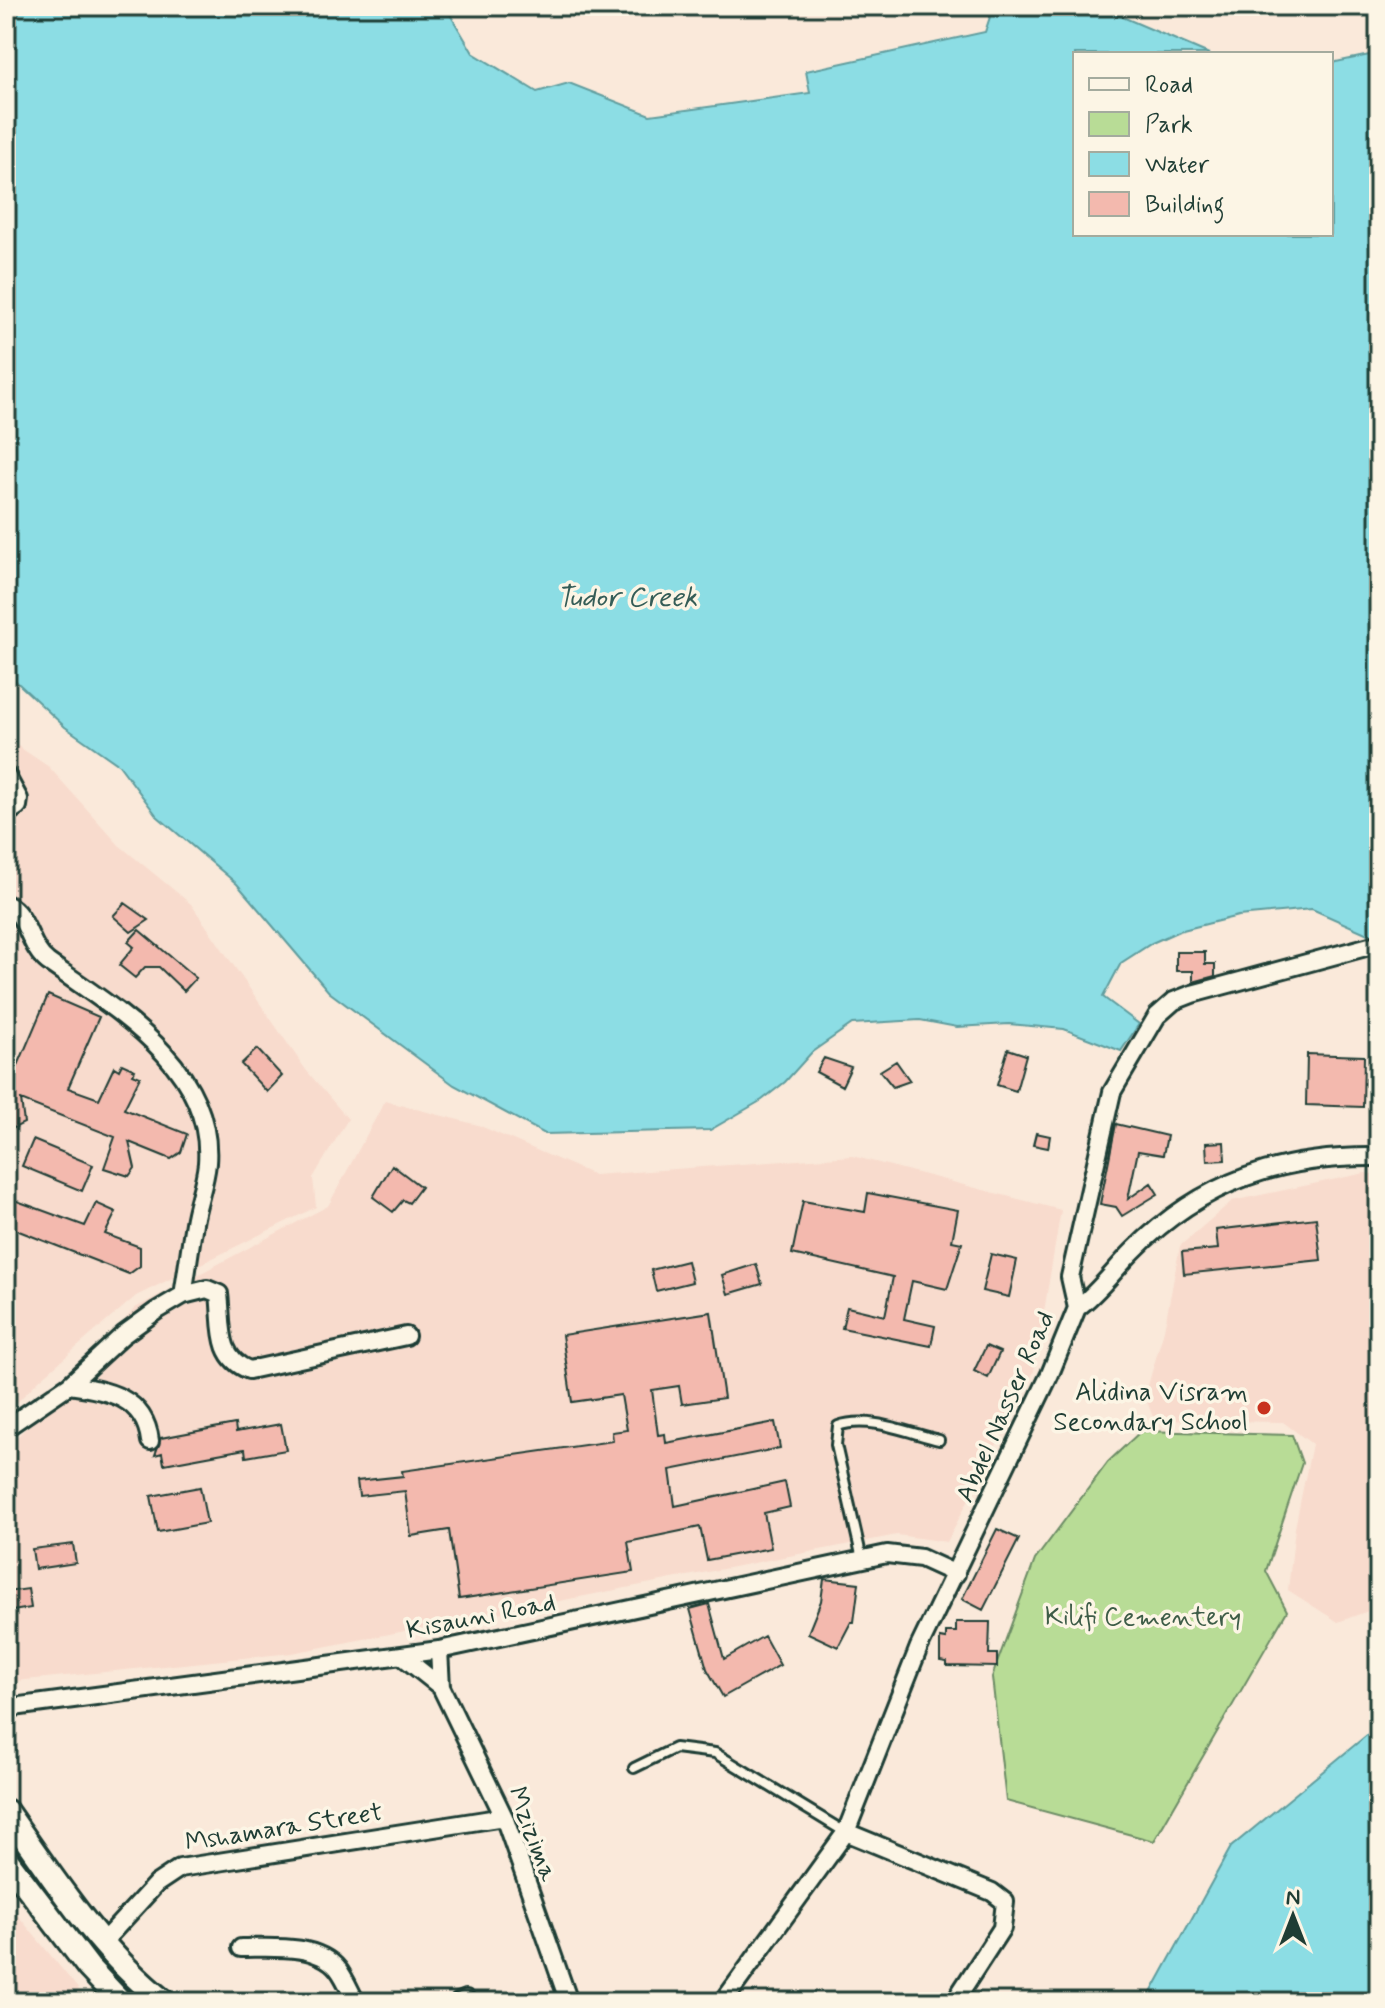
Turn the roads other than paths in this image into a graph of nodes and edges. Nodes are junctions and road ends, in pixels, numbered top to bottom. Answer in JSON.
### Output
{"nodes":[{"id":1,"x":6,"y":775,"type":"edge"},
{"id":2,"x":6,"y":814,"type":"edge"},
{"id":3,"x":6,"y":904,"type":"edge"},
{"id":4,"x":1377,"y":944,"type":"edge"},
{"id":5,"x":1379,"y":1157,"type":"edge"},
{"id":6,"x":183,"y":1295,"type":"junction"},
{"id":7,"x":1077,"y":1308,"type":"junction"},
{"id":8,"x":406,"y":1336,"type":"dead end"},
{"id":9,"x":69,"y":1385,"type":"junction"},
{"id":10,"x":6,"y":1428,"type":"edge"},
{"id":11,"x":939,"y":1440,"type":"dead end"},
{"id":12,"x":150,"y":1441,"type":"dead end"},
{"id":13,"x":862,"y":1560,"type":"junction"},
{"id":14,"x":956,"y":1574,"type":"junction"},
{"id":15,"x":439,"y":1650,"type":"junction"},
{"id":16,"x":402,"y":1656,"type":"junction"},
{"id":17,"x":441,"y":1687,"type":"junction"},
{"id":18,"x":6,"y":1708,"type":"edge"},
{"id":19,"x":634,"y":1768,"type":"dead end"},
{"id":20,"x":6,"y":1811,"type":"edge"},
{"id":21,"x":504,"y":1817,"type":"junction"},
{"id":22,"x":846,"y":1832,"type":"junction"},
{"id":23,"x":6,"y":1859,"type":"edge"},
{"id":24,"x":102,"y":1943,"type":"junction"},
{"id":25,"x":241,"y":1948,"type":"dead end"},
{"id":26,"x":121,"y":2002,"type":"edge"},
{"id":27,"x":164,"y":2002,"type":"edge"},
{"id":28,"x":356,"y":2002,"type":"edge"},
{"id":29,"x":569,"y":2002,"type":"edge"},
{"id":30,"x":723,"y":2002,"type":"edge"},
{"id":31,"x":954,"y":2002,"type":"edge"}],
"edges":[{"from":1,"to":2,"type":"street"},
{"from":3,"to":6,"type":"street"},
{"from":4,"to":7,"type":"street","name":"Abdel Nasser Road"},
{"from":5,"to":7,"type":"street"},
{"from":6,"to":8,"type":"street"},
{"from":6,"to":9,"type":"street"},
{"from":7,"to":14,"type":"street","name":"Abdel Nasser Road"},
{"from":9,"to":10,"type":"street"},
{"from":9,"to":12,"type":"street"},
{"from":11,"to":13,"type":"lane"},
{"from":13,"to":14,"type":"street","name":"Kisauni Road"},
{"from":13,"to":15,"type":"street","name":"Kisauni Road"},
{"from":14,"to":22,"type":"street","name":"Abdel Nasser Road"},
{"from":15,"to":16,"type":"street","name":"Kisauni Road"},
{"from":15,"to":17,"type":"street"},
{"from":16,"to":17,"type":"street"},
{"from":16,"to":18,"type":"street","name":"Kisauni Road"},
{"from":17,"to":21,"type":"street","name":"Mzizima"},
{"from":19,"to":22,"type":"lane"},
{"from":20,"to":24,"type":"main road"},
{"from":21,"to":24,"type":"street","name":"Mshamara Street"},
{"from":21,"to":29,"type":"street","name":"Mzizima"},
{"from":22,"to":30,"type":"street","name":"Abdel Nasser Road"},
{"from":22,"to":31,"type":"street"},
{"from":23,"to":26,"type":"main road"},
{"from":24,"to":27,"type":"main road"},
{"from":25,"to":28,"type":"street"}]}
